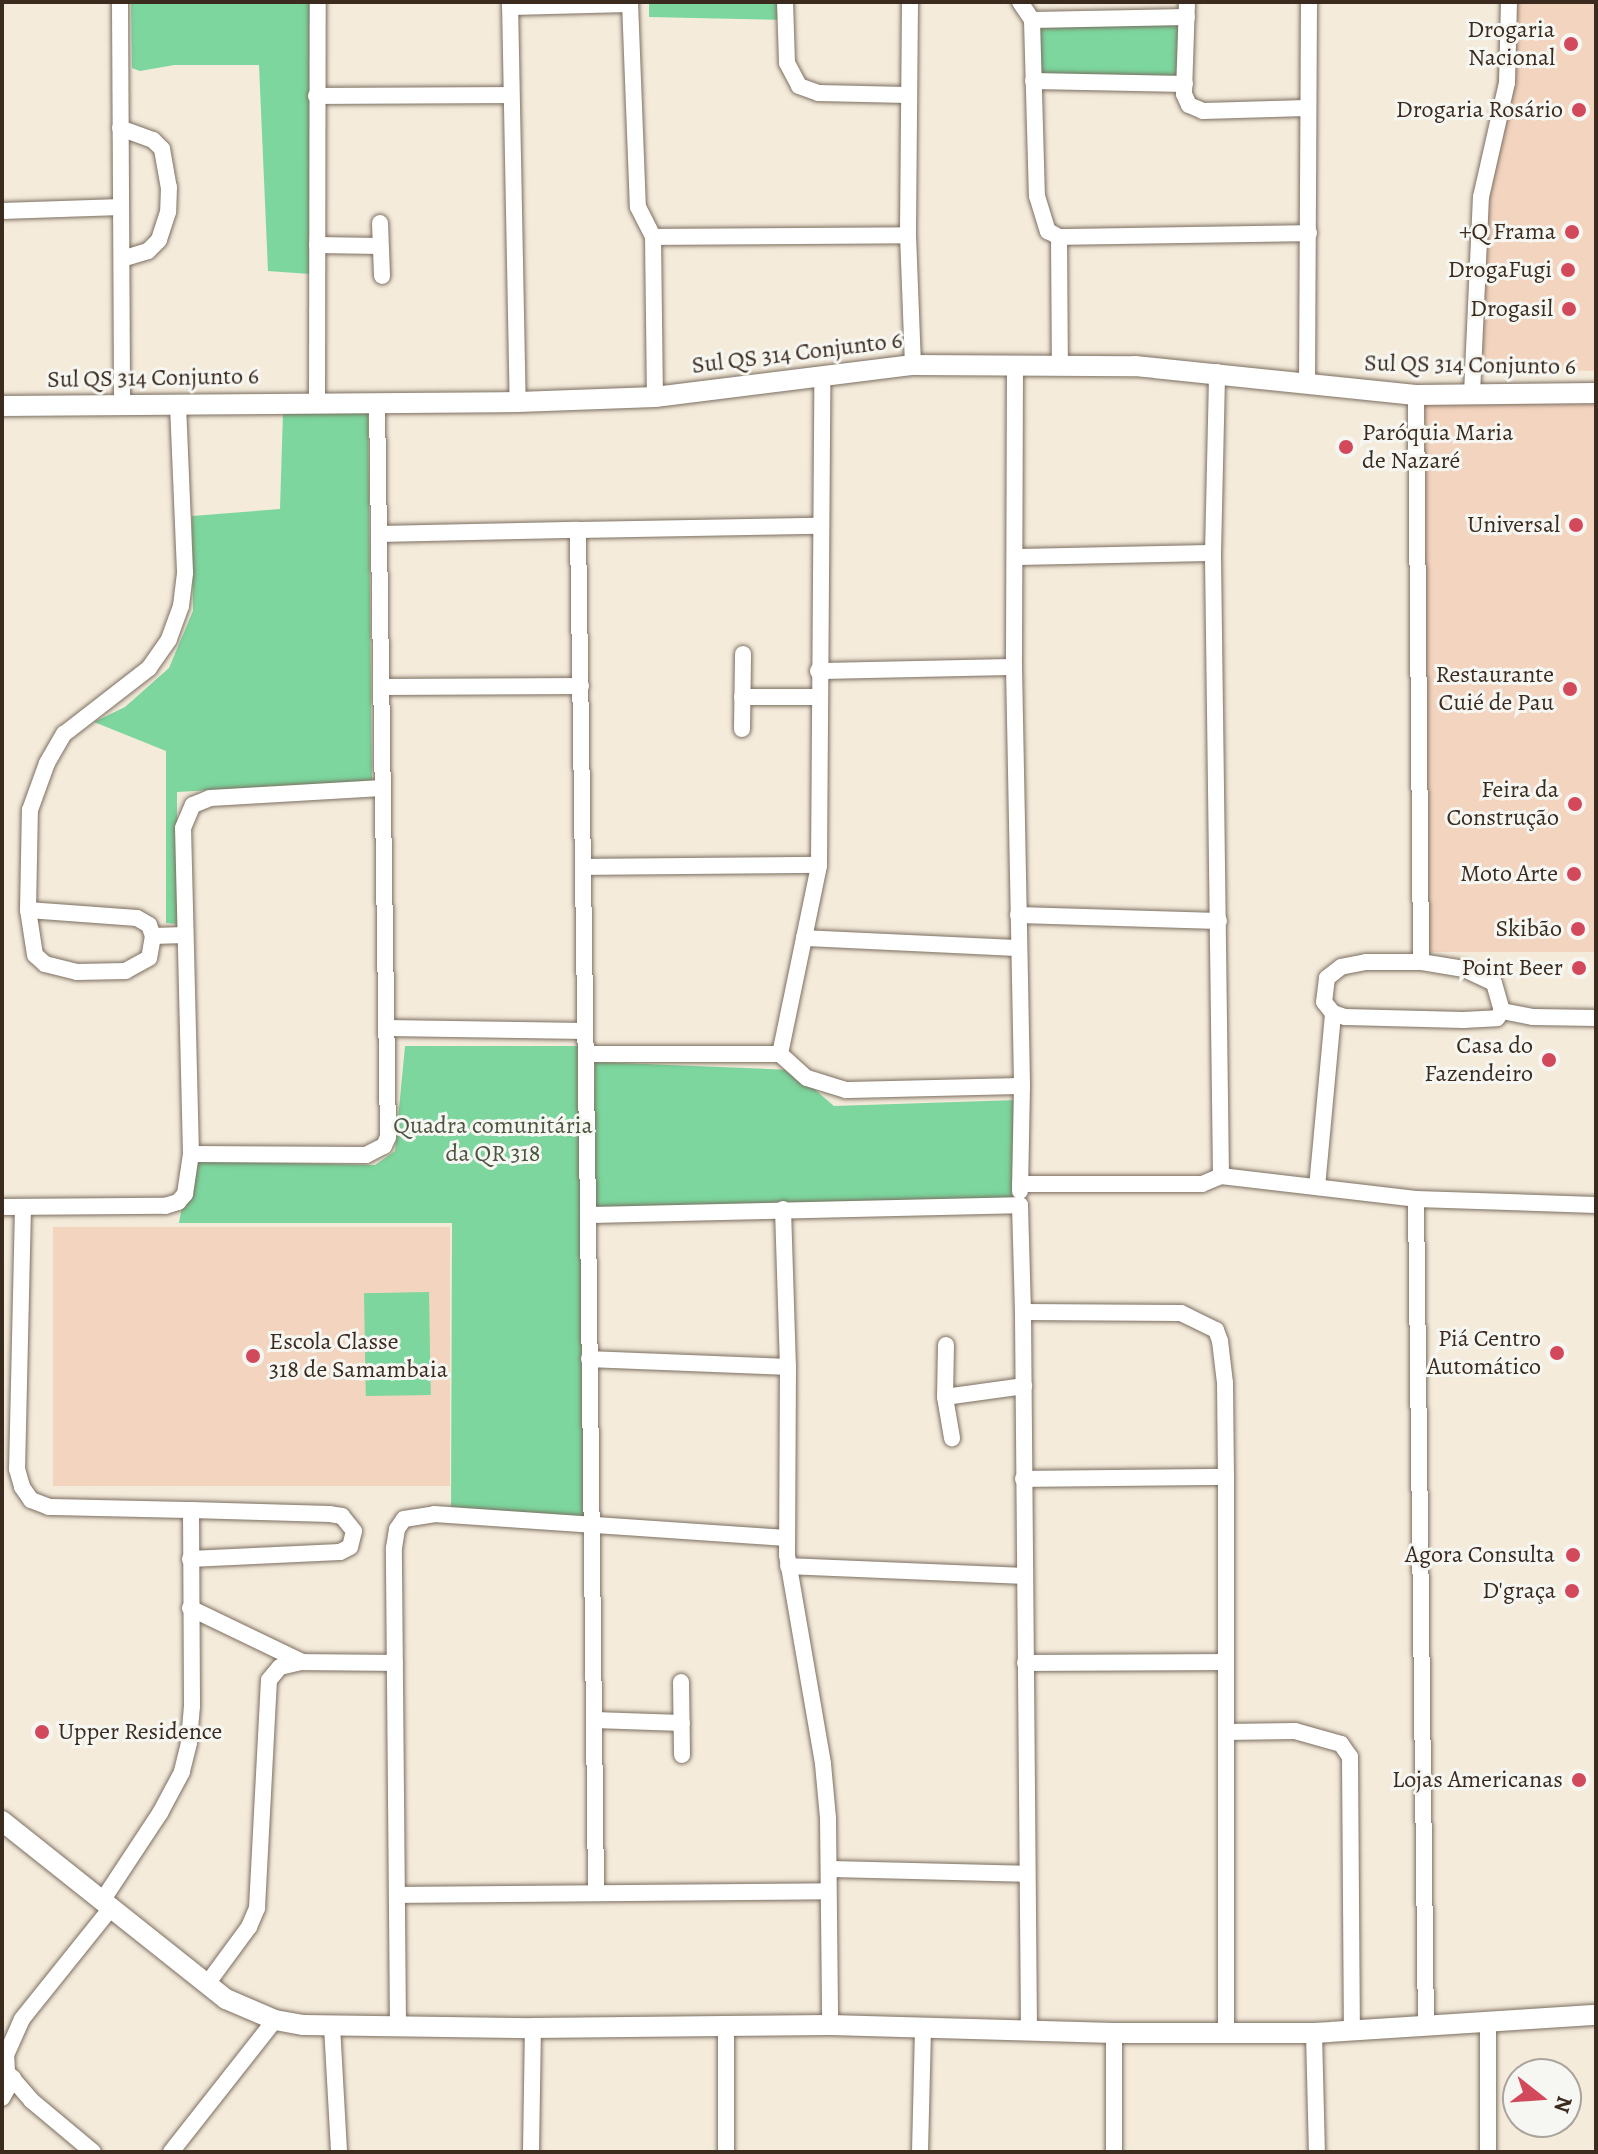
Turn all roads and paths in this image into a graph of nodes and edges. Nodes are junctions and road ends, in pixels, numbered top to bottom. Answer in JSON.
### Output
{"nodes":[{"id":1,"x":120,"y":2,"type":"edge"},
{"id":2,"x":318,"y":2,"type":"edge"},
{"id":3,"x":785,"y":2,"type":"edge"},
{"id":4,"x":910,"y":2,"type":"edge"},
{"id":5,"x":1020,"y":2,"type":"edge"},
{"id":6,"x":1309,"y":2,"type":"edge"},
{"id":7,"x":1509,"y":2,"type":"edge"},
{"id":8,"x":630,"y":3,"type":"edge"},
{"id":9,"x":510,"y":4,"type":"edge"},
{"id":10,"x":1187,"y":9,"type":"edge"},
{"id":11,"x":1032,"y":20,"type":"junction"},
{"id":12,"x":1033,"y":81,"type":"junction"},
{"id":13,"x":1185,"y":84,"type":"junction"},
{"id":14,"x":511,"y":95,"type":"junction"},
{"id":15,"x":908,"y":95,"type":"junction"},
{"id":16,"x":316,"y":96,"type":"junction"},
{"id":17,"x":1307,"y":108,"type":"junction"},
{"id":18,"x":120,"y":128,"type":"junction"},
{"id":19,"x":121,"y":207,"type":"junction"},
{"id":20,"x":2,"y":211,"type":"edge"},
{"id":21,"x":380,"y":223,"type":"dead end"},
{"id":22,"x":1309,"y":233,"type":"junction"},
{"id":23,"x":908,"y":235,"type":"junction"},
{"id":24,"x":653,"y":237,"type":"junction"},
{"id":25,"x":1059,"y":237,"type":"junction"},
{"id":26,"x":317,"y":245,"type":"junction"},
{"id":27,"x":380,"y":246,"type":"junction"},
{"id":28,"x":122,"y":259,"type":"junction"},
{"id":29,"x":382,"y":276,"type":"dead end"},
{"id":30,"x":913,"y":365,"type":"junction"},
{"id":31,"x":1015,"y":367,"type":"junction"},
{"id":32,"x":1060,"y":367,"type":"junction"},
{"id":33,"x":1217,"y":372,"type":"junction"},
{"id":34,"x":822,"y":376,"type":"junction"},
{"id":35,"x":1307,"y":383,"type":"junction"},
{"id":36,"x":1596,"y":393,"type":"edge"},
{"id":37,"x":1472,"y":394,"type":"junction"},
{"id":38,"x":1416,"y":395,"type":"junction"},
{"id":39,"x":655,"y":397,"type":"junction"},
{"id":40,"x":317,"y":401,"type":"junction"},
{"id":41,"x":377,"y":402,"type":"junction"},
{"id":42,"x":518,"y":402,"type":"junction"},
{"id":43,"x":122,"y":403,"type":"junction"},
{"id":44,"x":178,"y":404,"type":"junction"},
{"id":45,"x":2,"y":406,"type":"edge"},
{"id":46,"x":819,"y":526,"type":"junction"},
{"id":47,"x":578,"y":530,"type":"junction"},
{"id":48,"x":379,"y":534,"type":"junction"},
{"id":49,"x":1213,"y":553,"type":"junction"},
{"id":50,"x":1015,"y":557,"type":"junction"},
{"id":51,"x":743,"y":654,"type":"dead end"},
{"id":52,"x":1014,"y":667,"type":"junction"},
{"id":53,"x":818,"y":671,"type":"junction"},
{"id":54,"x":581,"y":686,"type":"junction"},
{"id":55,"x":382,"y":687,"type":"junction"},
{"id":56,"x":742,"y":697,"type":"junction"},
{"id":57,"x":817,"y":697,"type":"junction"},
{"id":58,"x":742,"y":729,"type":"dead end"},
{"id":59,"x":383,"y":788,"type":"junction"},
{"id":60,"x":819,"y":865,"type":"junction"},
{"id":61,"x":583,"y":867,"type":"junction"},
{"id":62,"x":28,"y":910,"type":"junction"},
{"id":63,"x":1018,"y":915,"type":"junction"},
{"id":64,"x":1219,"y":921,"type":"junction"},
{"id":65,"x":185,"y":935,"type":"junction"},
{"id":66,"x":153,"y":936,"type":"junction"},
{"id":67,"x":804,"y":938,"type":"junction"},
{"id":68,"x":1019,"y":948,"type":"junction"},
{"id":69,"x":1421,"y":962,"type":"junction"},
{"id":70,"x":1502,"y":1011,"type":"junction"},
{"id":71,"x":1333,"y":1013,"type":"junction"},
{"id":72,"x":1596,"y":1018,"type":"edge"},
{"id":73,"x":387,"y":1028,"type":"junction"},
{"id":74,"x":585,"y":1031,"type":"junction"},
{"id":75,"x":586,"y":1054,"type":"junction"},
{"id":76,"x":780,"y":1054,"type":"junction"},
{"id":77,"x":1022,"y":1086,"type":"junction"},
{"id":78,"x":191,"y":1154,"type":"junction"},
{"id":79,"x":1221,"y":1176,"type":"junction"},
{"id":80,"x":1020,"y":1184,"type":"junction"},
{"id":81,"x":1317,"y":1187,"type":"junction"},
{"id":82,"x":1416,"y":1199,"type":"junction"},
{"id":83,"x":1020,"y":1205,"type":"junction"},
{"id":84,"x":1596,"y":1205,"type":"edge"},
{"id":85,"x":2,"y":1207,"type":"edge"},
{"id":86,"x":23,"y":1207,"type":"junction"},
{"id":87,"x":783,"y":1209,"type":"junction"},
{"id":88,"x":588,"y":1215,"type":"junction"},
{"id":89,"x":1023,"y":1312,"type":"junction"},
{"id":90,"x":946,"y":1345,"type":"dead end"},
{"id":91,"x":589,"y":1359,"type":"junction"},
{"id":92,"x":788,"y":1367,"type":"junction"},
{"id":93,"x":1024,"y":1386,"type":"junction"},
{"id":94,"x":945,"y":1397,"type":"junction"},
{"id":95,"x":952,"y":1438,"type":"dead end"},
{"id":96,"x":1226,"y":1477,"type":"junction"},
{"id":97,"x":1023,"y":1479,"type":"junction"},
{"id":98,"x":191,"y":1510,"type":"junction"},
{"id":99,"x":591,"y":1527,"type":"junction"},
{"id":100,"x":786,"y":1538,"type":"junction"},
{"id":101,"x":190,"y":1559,"type":"junction"},
{"id":102,"x":788,"y":1566,"type":"junction"},
{"id":103,"x":1024,"y":1576,"type":"junction"},
{"id":104,"x":190,"y":1608,"type":"junction"},
{"id":105,"x":302,"y":1662,"type":"junction"},
{"id":106,"x":1226,"y":1662,"type":"junction"},
{"id":107,"x":395,"y":1663,"type":"junction"},
{"id":108,"x":1025,"y":1663,"type":"junction"},
{"id":109,"x":681,"y":1682,"type":"dead end"},
{"id":110,"x":594,"y":1720,"type":"junction"},
{"id":111,"x":682,"y":1723,"type":"junction"},
{"id":112,"x":1226,"y":1732,"type":"junction"},
{"id":113,"x":682,"y":1755,"type":"dead end"},
{"id":114,"x":2,"y":1821,"type":"edge"},
{"id":115,"x":829,"y":1869,"type":"junction"},
{"id":116,"x":1027,"y":1874,"type":"junction"},
{"id":117,"x":596,"y":1890,"type":"junction"},
{"id":118,"x":828,"y":1891,"type":"junction"},
{"id":119,"x":398,"y":1895,"type":"junction"},
{"id":120,"x":106,"y":1904,"type":"junction"},
{"id":121,"x":207,"y":1984,"type":"junction"},
{"id":122,"x":1596,"y":2015,"type":"edge"},
{"id":123,"x":275,"y":2020,"type":"junction"},
{"id":124,"x":1488,"y":2024,"type":"junction"},
{"id":125,"x":398,"y":2025,"type":"junction"},
{"id":126,"x":726,"y":2025,"type":"junction"},
{"id":127,"x":830,"y":2025,"type":"junction"},
{"id":128,"x":332,"y":2026,"type":"junction"},
{"id":129,"x":923,"y":2027,"type":"junction"},
{"id":130,"x":1426,"y":2027,"type":"junction"},
{"id":131,"x":533,"y":2028,"type":"junction"},
{"id":132,"x":1029,"y":2031,"type":"junction"},
{"id":133,"x":1226,"y":2032,"type":"junction"},
{"id":134,"x":1352,"y":2032,"type":"junction"},
{"id":135,"x":1114,"y":2033,"type":"junction"},
{"id":136,"x":1314,"y":2033,"type":"junction"},
{"id":137,"x":13,"y":2078,"type":"junction"},
{"id":138,"x":2,"y":2098,"type":"edge"},
{"id":139,"x":93,"y":2152,"type":"edge"},
{"id":140,"x":171,"y":2152,"type":"edge"},
{"id":141,"x":339,"y":2152,"type":"edge"},
{"id":142,"x":531,"y":2152,"type":"edge"},
{"id":143,"x":726,"y":2152,"type":"edge"},
{"id":144,"x":920,"y":2152,"type":"edge"},
{"id":145,"x":1114,"y":2152,"type":"edge"},
{"id":146,"x":1317,"y":2152,"type":"edge"},
{"id":147,"x":1488,"y":2152,"type":"edge"}],
"edges":[{"from":1,"to":18,"type":"street"},
{"from":2,"to":16,"type":"street"},
{"from":3,"to":15,"type":"street"},
{"from":4,"to":15,"type":"street"},
{"from":5,"to":11,"type":"street"},
{"from":6,"to":17,"type":"street"},
{"from":7,"to":37,"type":"street"},
{"from":8,"to":9,"type":"street"},
{"from":8,"to":24,"type":"street"},
{"from":9,"to":14,"type":"street"},
{"from":10,"to":11,"type":"street"},
{"from":10,"to":13,"type":"street"},
{"from":11,"to":12,"type":"street"},
{"from":12,"to":13,"type":"street"},
{"from":12,"to":25,"type":"street"},
{"from":13,"to":17,"type":"street"},
{"from":14,"to":16,"type":"street"},
{"from":14,"to":42,"type":"street"},
{"from":15,"to":23,"type":"street"},
{"from":16,"to":26,"type":"street"},
{"from":17,"to":22,"type":"street"},
{"from":18,"to":19,"type":"street"},
{"from":18,"to":28,"type":"street"},
{"from":19,"to":20,"type":"street"},
{"from":19,"to":28,"type":"street"},
{"from":21,"to":27,"type":"street"},
{"from":22,"to":25,"type":"street"},
{"from":22,"to":35,"type":"street"},
{"from":23,"to":24,"type":"street"},
{"from":23,"to":30,"type":"street"},
{"from":24,"to":39,"type":"street"},
{"from":25,"to":32,"type":"street"},
{"from":26,"to":27,"type":"street"},
{"from":26,"to":40,"type":"street"},
{"from":27,"to":29,"type":"street"},
{"from":28,"to":43,"type":"street"},
{"from":30,"to":31,"type":"street","name":"Sul QS 314 Conjunto 6"},
{"from":30,"to":34,"type":"street","name":"Sul QS 314 Conjunto 6"},
{"from":31,"to":32,"type":"street","name":"Sul QS 314 Conjunto 6"},
{"from":31,"to":50,"type":"street"},
{"from":32,"to":33,"type":"street","name":"Sul QS 314 Conjunto 6"},
{"from":33,"to":35,"type":"street","name":"Sul QS 314 Conjunto 6"},
{"from":33,"to":49,"type":"street"},
{"from":34,"to":39,"type":"street","name":"Sul QS 314 Conjunto 6"},
{"from":34,"to":46,"type":"street"},
{"from":35,"to":38,"type":"street","name":"Sul QS 314 Conjunto 6"},
{"from":36,"to":37,"type":"street","name":"Sul QS 314 Conjunto 6"},
{"from":37,"to":38,"type":"street","name":"Sul QS 314 Conjunto 6"},
{"from":38,"to":69,"type":"street"},
{"from":39,"to":42,"type":"street","name":"Sul QS 314 Conjunto 6"},
{"from":40,"to":41,"type":"street","name":"Sul QS 314 Conjunto 6"},
{"from":40,"to":44,"type":"street","name":"Sul QS 314 Conjunto 6"},
{"from":41,"to":42,"type":"street","name":"Sul QS 314 Conjunto 6"},
{"from":41,"to":48,"type":"street"},
{"from":43,"to":44,"type":"street","name":"Sul QS 314 Conjunto 6"},
{"from":43,"to":45,"type":"street","name":"Sul QS 314 Conjunto 6"},
{"from":44,"to":62,"type":"street"},
{"from":46,"to":47,"type":"street"},
{"from":46,"to":53,"type":"street"},
{"from":47,"to":48,"type":"street"},
{"from":47,"to":54,"type":"street"},
{"from":48,"to":55,"type":"street"},
{"from":49,"to":50,"type":"street"},
{"from":49,"to":64,"type":"street"},
{"from":50,"to":52,"type":"street"},
{"from":51,"to":56,"type":"street"},
{"from":52,"to":53,"type":"street"},
{"from":52,"to":63,"type":"street"},
{"from":53,"to":57,"type":"street"},
{"from":54,"to":55,"type":"street"},
{"from":54,"to":61,"type":"street"},
{"from":55,"to":59,"type":"street"},
{"from":56,"to":57,"type":"street"},
{"from":56,"to":58,"type":"street"},
{"from":57,"to":60,"type":"street"},
{"from":59,"to":65,"type":"street"},
{"from":59,"to":73,"type":"street"},
{"from":60,"to":61,"type":"street"},
{"from":60,"to":67,"type":"street"},
{"from":61,"to":74,"type":"street"},
{"from":62,"to":66,"type":"street"},
{"from":62,"to":66,"type":"street"},
{"from":63,"to":64,"type":"street"},
{"from":63,"to":68,"type":"street"},
{"from":64,"to":79,"type":"street"},
{"from":65,"to":66,"type":"street"},
{"from":65,"to":78,"type":"street"},
{"from":67,"to":68,"type":"street"},
{"from":67,"to":76,"type":"street"},
{"from":68,"to":77,"type":"street"},
{"from":69,"to":70,"type":"street"},
{"from":69,"to":71,"type":"street"},
{"from":70,"to":71,"type":"street"},
{"from":70,"to":72,"type":"street"},
{"from":71,"to":81,"type":"street"},
{"from":73,"to":74,"type":"street"},
{"from":73,"to":78,"type":"street"},
{"from":74,"to":75,"type":"street"},
{"from":75,"to":76,"type":"street"},
{"from":75,"to":88,"type":"street"},
{"from":76,"to":77,"type":"street"},
{"from":77,"to":80,"type":"street"},
{"from":78,"to":86,"type":"street"},
{"from":79,"to":80,"type":"street"},
{"from":79,"to":81,"type":"street"},
{"from":80,"to":83,"type":"street"},
{"from":81,"to":82,"type":"street"},
{"from":82,"to":84,"type":"street"},
{"from":82,"to":130,"type":"street"},
{"from":83,"to":87,"type":"street"},
{"from":83,"to":89,"type":"street"},
{"from":85,"to":86,"type":"street"},
{"from":86,"to":98,"type":"street"},
{"from":87,"to":88,"type":"street"},
{"from":87,"to":92,"type":"street"},
{"from":88,"to":91,"type":"street"},
{"from":89,"to":93,"type":"street"},
{"from":89,"to":96,"type":"street"},
{"from":90,"to":94,"type":"street"},
{"from":91,"to":92,"type":"street"},
{"from":91,"to":99,"type":"street"},
{"from":92,"to":100,"type":"street"},
{"from":93,"to":94,"type":"street"},
{"from":93,"to":97,"type":"street"},
{"from":94,"to":95,"type":"street"},
{"from":96,"to":97,"type":"street"},
{"from":96,"to":106,"type":"street"},
{"from":97,"to":103,"type":"street"},
{"from":98,"to":101,"type":"street"},
{"from":98,"to":101,"type":"street"},
{"from":99,"to":100,"type":"street"},
{"from":99,"to":107,"type":"street"},
{"from":99,"to":110,"type":"street"},
{"from":100,"to":102,"type":"street"},
{"from":101,"to":104,"type":"street"},
{"from":102,"to":103,"type":"street"},
{"from":102,"to":115,"type":"street"},
{"from":103,"to":108,"type":"street"},
{"from":104,"to":105,"type":"street"},
{"from":104,"to":120,"type":"street"},
{"from":105,"to":107,"type":"street"},
{"from":105,"to":121,"type":"street"},
{"from":106,"to":108,"type":"street"},
{"from":106,"to":112,"type":"street"},
{"from":107,"to":119,"type":"street"},
{"from":108,"to":116,"type":"street"},
{"from":109,"to":111,"type":"street"},
{"from":110,"to":111,"type":"street"},
{"from":110,"to":117,"type":"street"},
{"from":111,"to":113,"type":"street"},
{"from":112,"to":133,"type":"street"},
{"from":112,"to":134,"type":"street"},
{"from":114,"to":120,"type":"street"},
{"from":115,"to":116,"type":"street"},
{"from":115,"to":118,"type":"street"},
{"from":116,"to":132,"type":"street"},
{"from":117,"to":118,"type":"street"},
{"from":117,"to":119,"type":"street"},
{"from":118,"to":127,"type":"street"},
{"from":119,"to":125,"type":"street"},
{"from":120,"to":121,"type":"street"},
{"from":120,"to":137,"type":"street"},
{"from":121,"to":123,"type":"street"},
{"from":122,"to":124,"type":"street"},
{"from":123,"to":128,"type":"street"},
{"from":123,"to":140,"type":"street"},
{"from":124,"to":130,"type":"street"},
{"from":124,"to":147,"type":"street"},
{"from":125,"to":128,"type":"street"},
{"from":125,"to":131,"type":"street"},
{"from":126,"to":127,"type":"street"},
{"from":126,"to":131,"type":"street"},
{"from":126,"to":143,"type":"street"},
{"from":127,"to":129,"type":"street"},
{"from":128,"to":141,"type":"street"},
{"from":129,"to":132,"type":"street"},
{"from":129,"to":144,"type":"street"},
{"from":130,"to":134,"type":"street"},
{"from":131,"to":142,"type":"street"},
{"from":132,"to":135,"type":"street"},
{"from":133,"to":135,"type":"street"},
{"from":133,"to":136,"type":"street"},
{"from":134,"to":136,"type":"street"},
{"from":135,"to":145,"type":"street"},
{"from":136,"to":146,"type":"street"},
{"from":137,"to":138,"type":"street"},
{"from":137,"to":139,"type":"street"}]}
